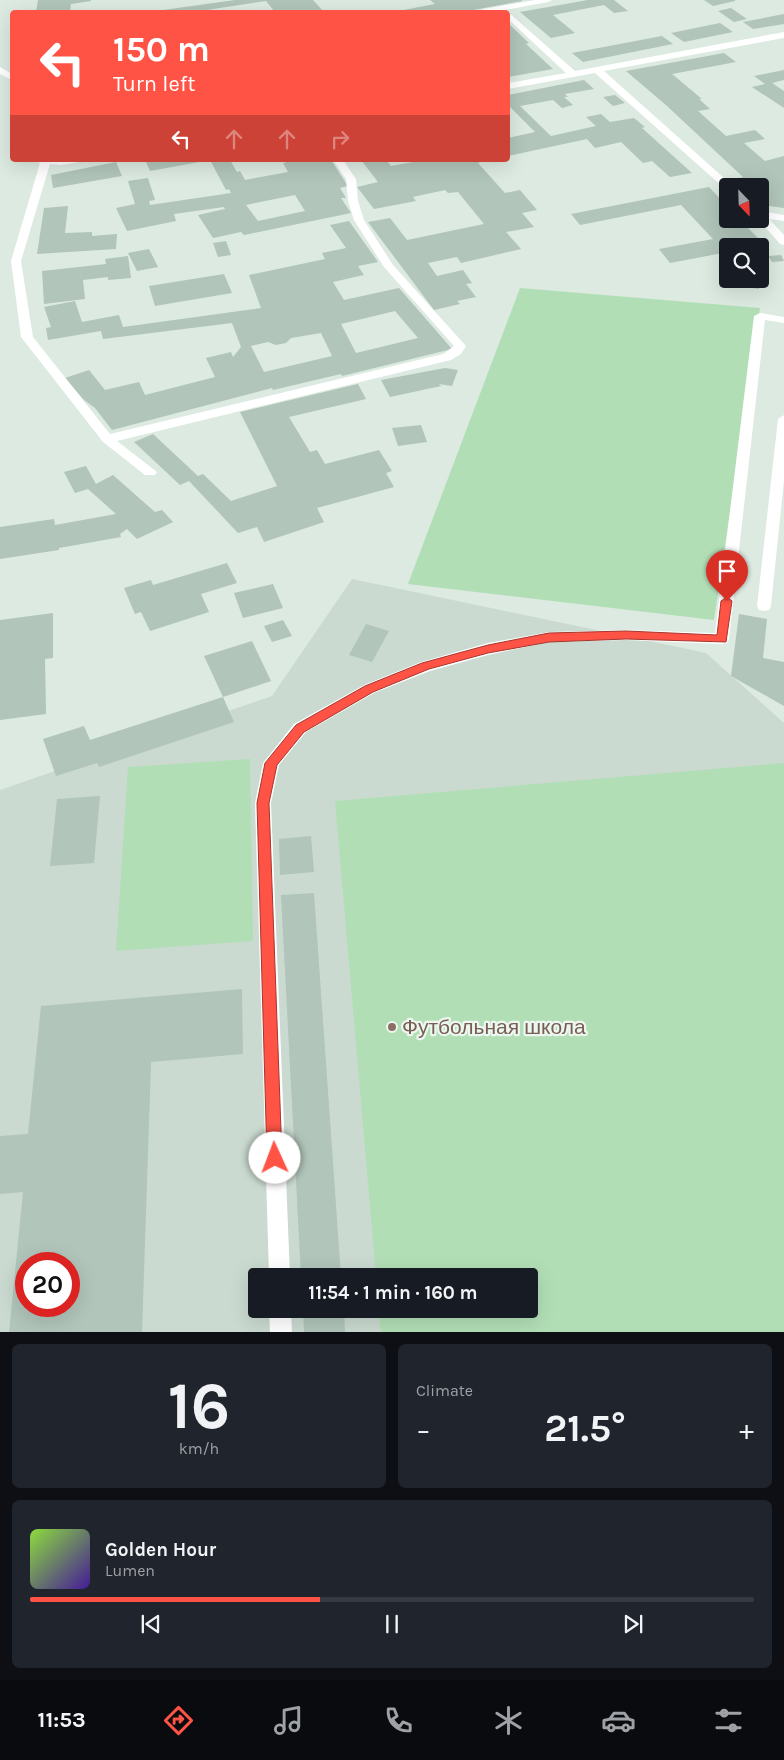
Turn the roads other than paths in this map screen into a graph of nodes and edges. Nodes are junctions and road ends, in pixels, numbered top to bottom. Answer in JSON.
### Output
{"nodes":[{"id":1,"x":548,"y":0,"type":"edge"},
{"id":2,"x":510,"y":10,"type":"edge"},
{"id":3,"x":510,"y":17,"type":"edge"},
{"id":4,"x":784,"y":34,"type":"edge"},
{"id":5,"x":597,"y":70,"type":"junction"},
{"id":6,"x":573,"y":74,"type":"junction"},
{"id":7,"x":510,"y":86,"type":"edge"},
{"id":8,"x":41,"y":162,"type":"edge"},
{"id":9,"x":339,"y":162,"type":"edge"},
{"id":10,"x":719,"y":178,"type":"edge"},
{"id":11,"x":769,"y":216,"type":"edge"},
{"id":12,"x":784,"y":218,"type":"edge"},
{"id":13,"x":769,"y":225,"type":"edge"},
{"id":14,"x":784,"y":242,"type":"edge"},
{"id":15,"x":784,"y":320,"type":"edge"},
{"id":16,"x":784,"y":419,"type":"edge"},
{"id":17,"x":107,"y":439,"type":"junction"},
{"id":18,"x":150,"y":472,"type":"dead end"},
{"id":19,"x":764,"y":606,"type":"dead end"},
{"id":20,"x":279,"y":1268,"type":"edge"},
{"id":21,"x":280,"y":1318,"type":"edge"},
{"id":22,"x":281,"y":1332,"type":"edge"}],
"edges":[{"from":1,"to":2,"type":"lane"},
{"from":3,"to":6,"type":"lane"},
{"from":4,"to":5,"type":"lane"},
{"from":5,"to":6,"type":"lane"},
{"from":5,"to":10,"type":"lane"},
{"from":6,"to":7,"type":"lane"},
{"from":8,"to":17,"type":"lane"},
{"from":9,"to":17,"type":"lane"},
{"from":11,"to":12,"type":"lane"},
{"from":13,"to":14,"type":"lane"},
{"from":15,"to":20,"type":"lane"},
{"from":16,"to":19,"type":"lane"},
{"from":17,"to":18,"type":"lane"},
{"from":21,"to":22,"type":"lane"}]}
